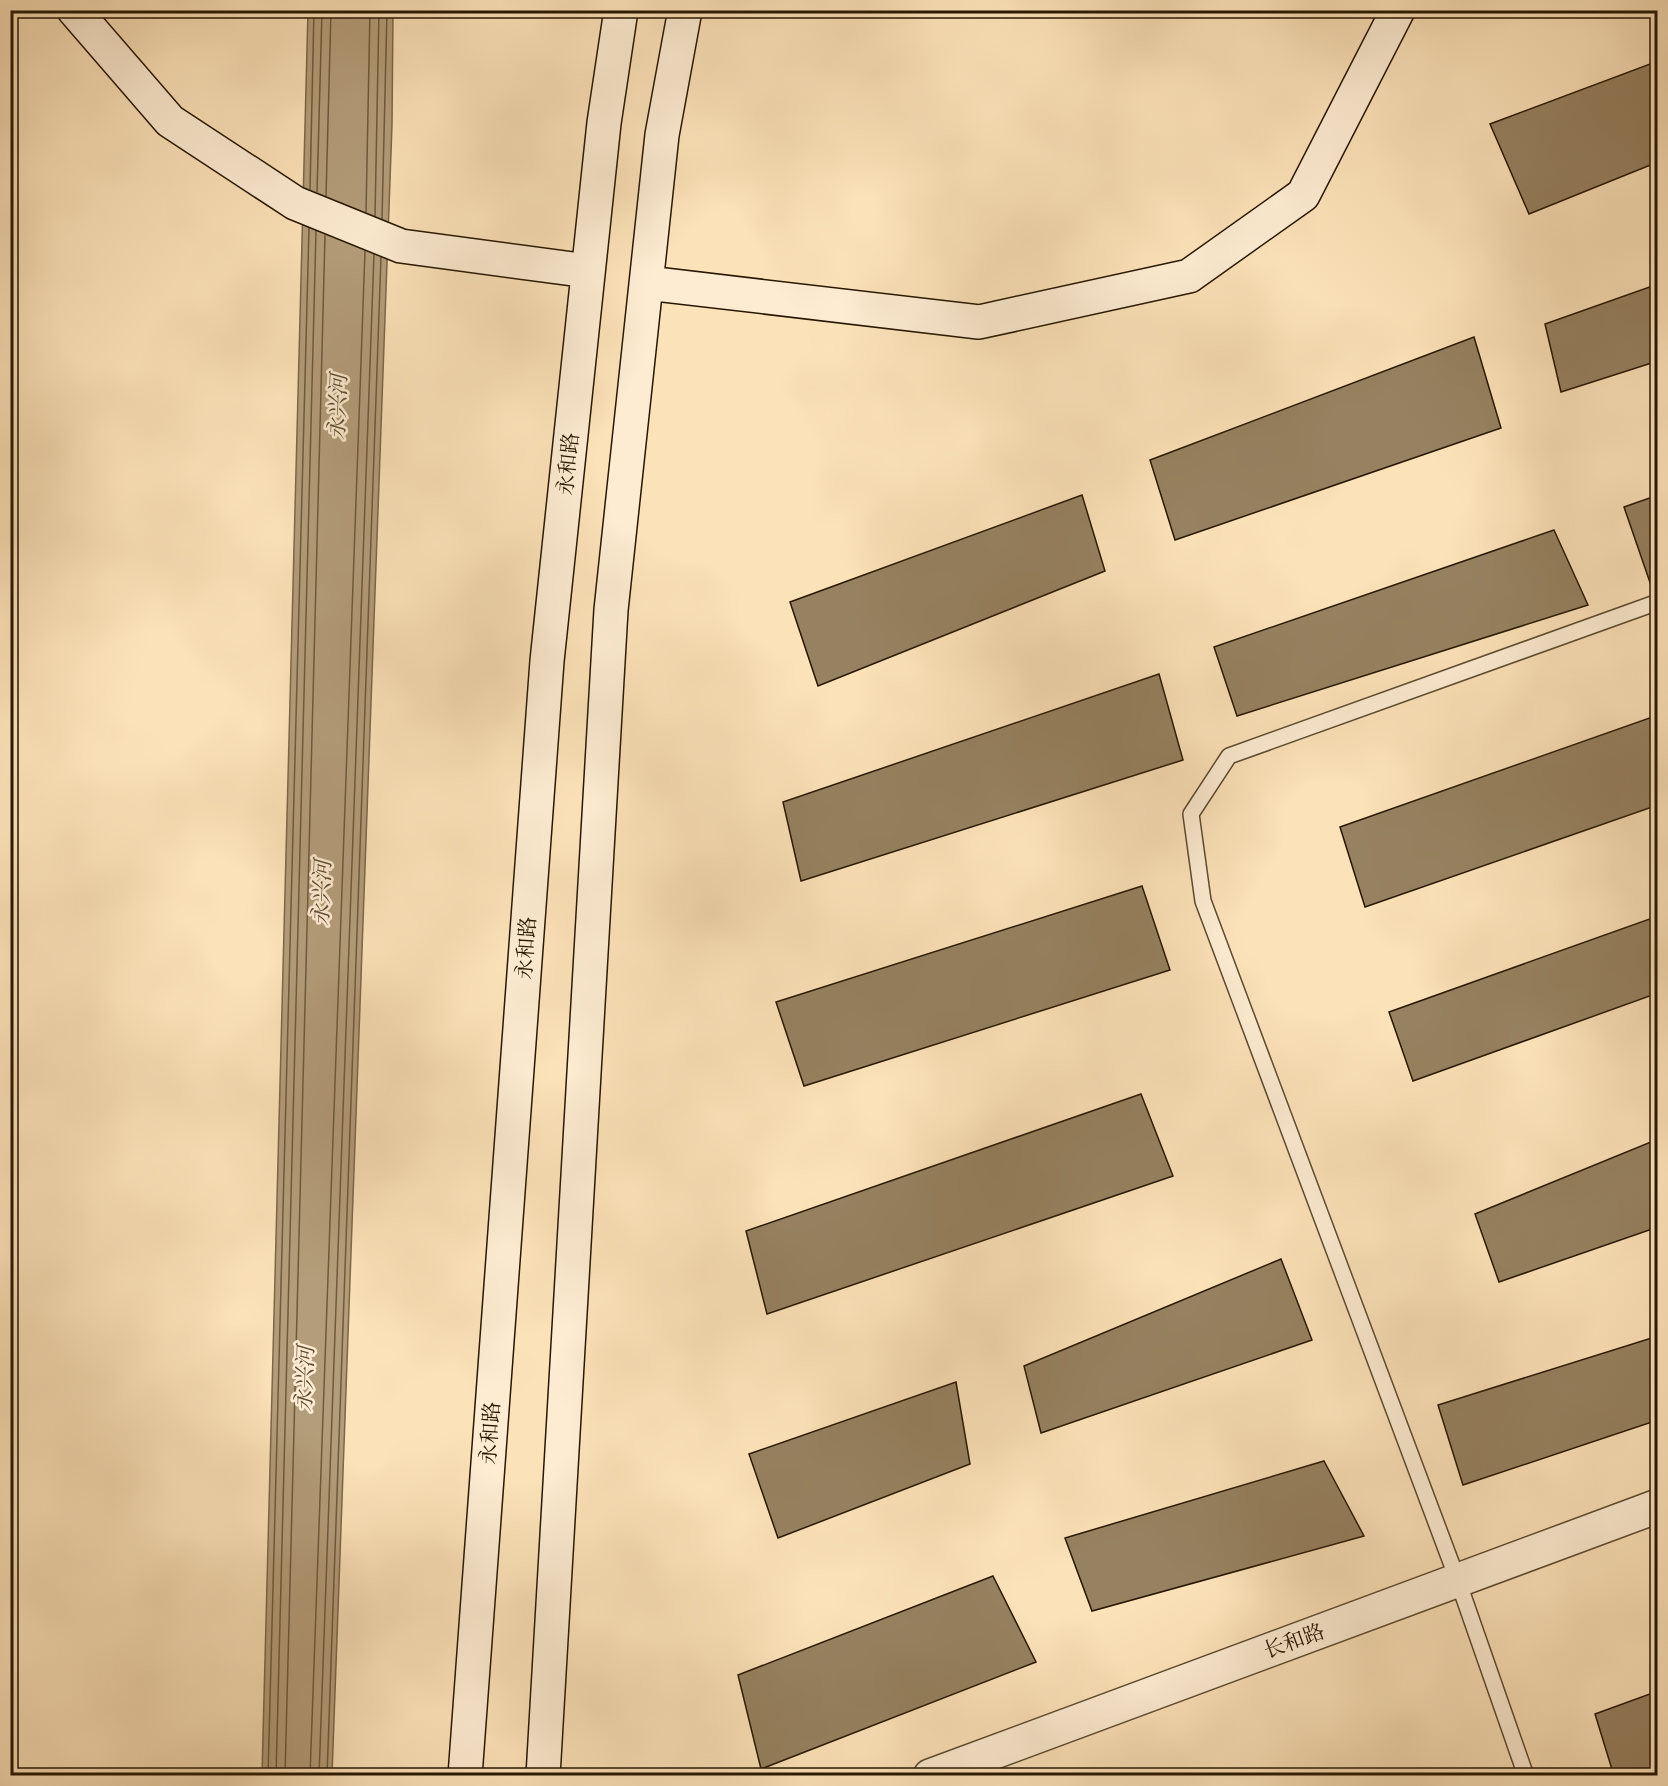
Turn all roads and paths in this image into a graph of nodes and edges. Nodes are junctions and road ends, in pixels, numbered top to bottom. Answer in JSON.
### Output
{"nodes":[{"id":1,"x":74,"y":10,"type":"edge"},
{"id":2,"x":621,"y":10,"type":"edge"},
{"id":3,"x":685,"y":10,"type":"edge"},
{"id":4,"x":1398,"y":10,"type":"edge"},
{"id":5,"x":588,"y":271,"type":"junction"},
{"id":6,"x":647,"y":283,"type":"junction"},
{"id":7,"x":1658,"y":602,"type":"edge"},
{"id":8,"x":1658,"y":1506,"type":"edge"},
{"id":9,"x":1458,"y":1581,"type":"junction"},
{"id":10,"x":465,"y":1776,"type":"edge"},
{"id":11,"x":543,"y":1776,"type":"edge"},
{"id":12,"x":930,"y":1776,"type":"edge"},
{"id":13,"x":1526,"y":1776,"type":"edge"}],
"edges":[{"from":1,"to":5,"type":"main road"},
{"from":2,"to":5,"type":"main road","name":"永和路"},
{"from":3,"to":6,"type":"main road"},
{"from":4,"to":6,"type":"main road"},
{"from":5,"to":10,"type":"main road","name":"永和路"},
{"from":6,"to":11,"type":"main road"},
{"from":7,"to":9,"type":"lane"},
{"from":8,"to":9,"type":"main road","name":"长和路"},
{"from":9,"to":12,"type":"main road","name":"长和路"},
{"from":9,"to":13,"type":"lane"}]}
